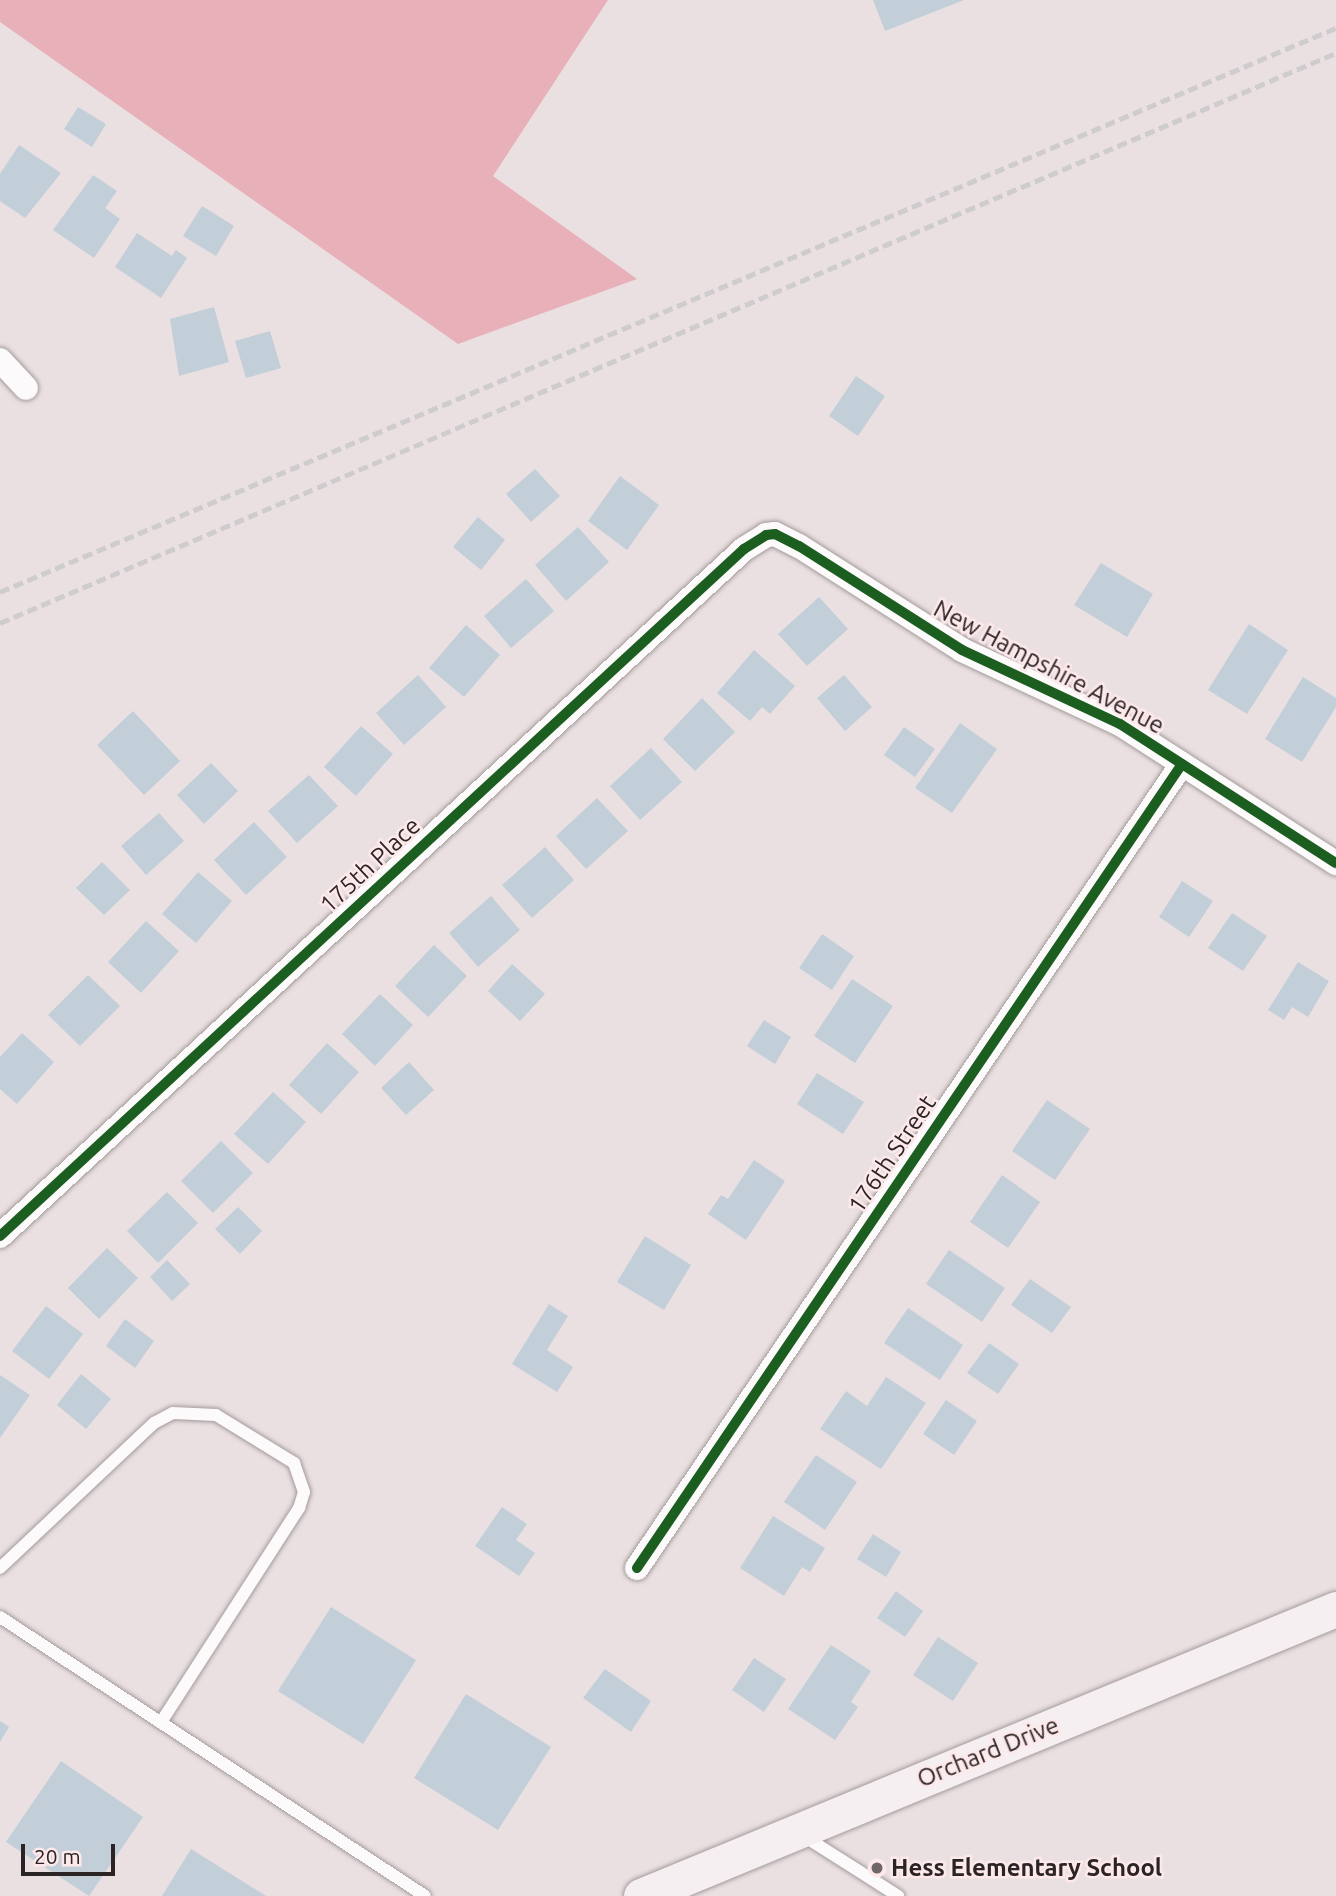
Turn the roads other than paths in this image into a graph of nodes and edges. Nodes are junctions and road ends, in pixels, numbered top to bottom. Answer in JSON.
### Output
{"nodes":[{"id":1,"x":0,"y":360,"type":"edge"},
{"id":2,"x":26,"y":388,"type":"dead end"},
{"id":3,"x":775,"y":534,"type":"joint"},
{"id":4,"x":1182,"y":764,"type":"junction"},
{"id":5,"x":1336,"y":863,"type":"edge"},
{"id":6,"x":0,"y":1236,"type":"edge"},
{"id":7,"x":0,"y":1568,"type":"edge"},
{"id":8,"x":637,"y":1568,"type":"dead end"},
{"id":9,"x":1336,"y":1609,"type":"edge"},
{"id":10,"x":0,"y":1617,"type":"edge"},
{"id":11,"x":161,"y":1723,"type":"junction"},
{"id":12,"x":796,"y":1830,"type":"junction"},
{"id":13,"x":425,"y":1896,"type":"edge"},
{"id":14,"x":641,"y":1896,"type":"edge"},
{"id":15,"x":898,"y":1896,"type":"edge"}],
"edges":[{"from":1,"to":2,"type":"street"},
{"from":3,"to":4,"type":"street","name":"New Hampshire Avenue"},
{"from":3,"to":6,"type":"street","name":"175th Place"},
{"from":4,"to":5,"type":"street","name":"New Hampshire Avenue"},
{"from":4,"to":8,"type":"street","name":"176th Street"},
{"from":7,"to":11,"type":"lane"},
{"from":9,"to":12,"type":"street","name":"Orchard Drive"},
{"from":10,"to":11,"type":"lane"},
{"from":11,"to":13,"type":"lane"},
{"from":12,"to":14,"type":"street","name":"Orchard Drive"},
{"from":12,"to":15,"type":"lane"}]}
